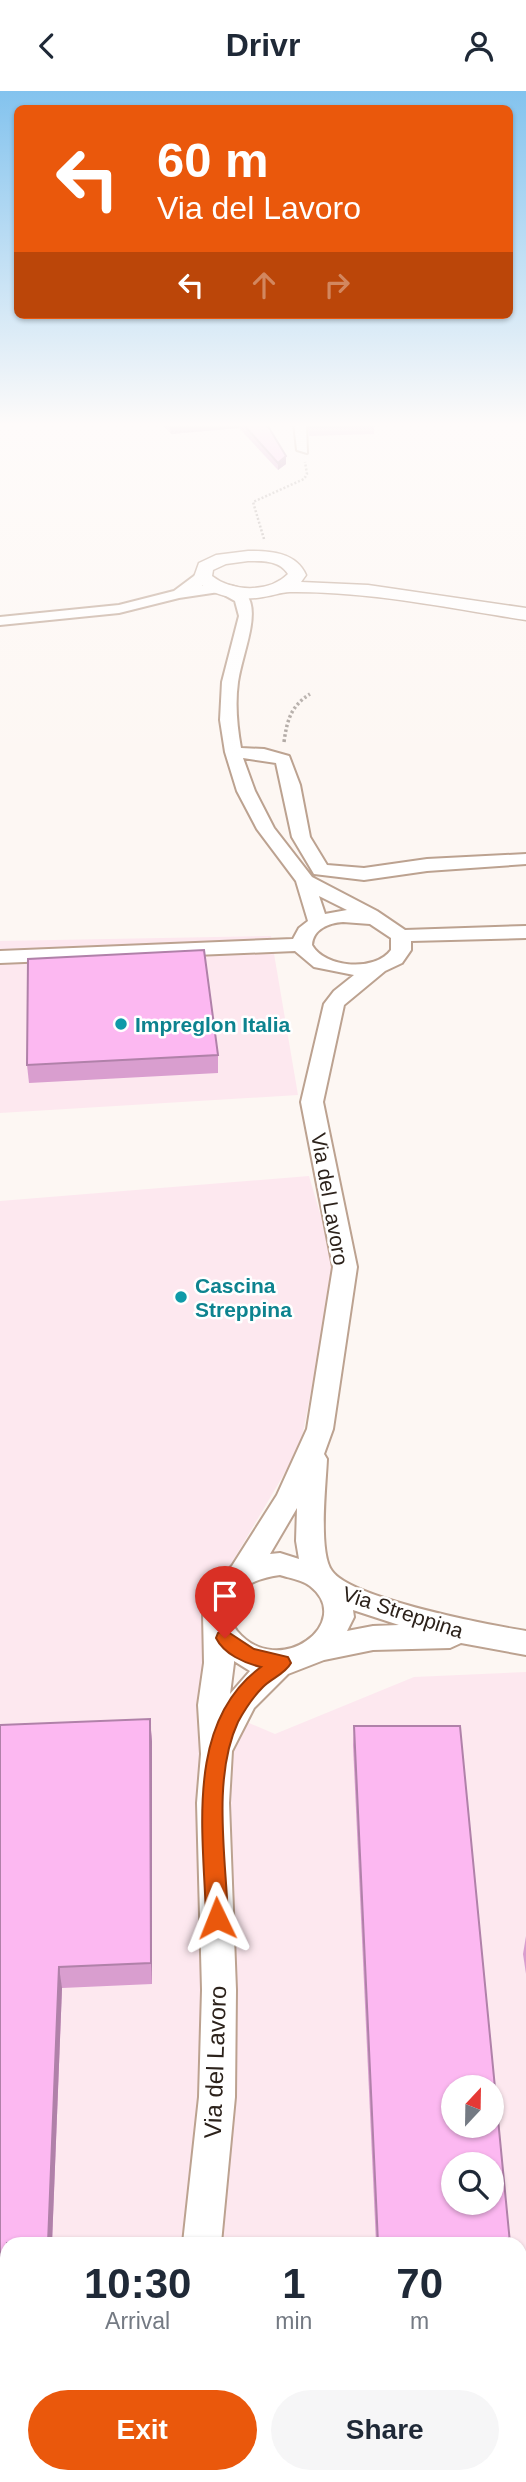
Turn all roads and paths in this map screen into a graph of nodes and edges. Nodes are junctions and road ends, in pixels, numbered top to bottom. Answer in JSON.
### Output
{"nodes":[{"id":1,"x":263,"y":535,"type":"edge"},
{"id":2,"x":257,"y":556,"type":"junction"},
{"id":3,"x":297,"y":572,"type":"junction"},
{"id":4,"x":202,"y":574,"type":"junction"},
{"id":5,"x":221,"y":588,"type":"junction"},
{"id":6,"x":279,"y":588,"type":"junction"},
{"id":7,"x":368,"y":591,"type":"junction"},
{"id":8,"x":179,"y":594,"type":"junction"},
{"id":9,"x":526,"y":614,"type":"edge"},
{"id":10,"x":246,"y":616,"type":"junction"},
{"id":11,"x":0,"y":621,"type":"edge"},
{"id":12,"x":310,"y":694,"type":"dead end"},
{"id":13,"x":233,"y":752,"type":"junction"},
{"id":14,"x":264,"y":754,"type":"junction"},
{"id":15,"x":526,"y":859,"type":"edge"},
{"id":16,"x":309,"y":876,"type":"junction"},
{"id":17,"x":372,"y":918,"type":"junction"},
{"id":18,"x":318,"y":922,"type":"junction"},
{"id":19,"x":526,"y":932,"type":"edge"},
{"id":20,"x":400,"y":936,"type":"junction"},
{"id":21,"x":301,"y":945,"type":"junction"},
{"id":22,"x":0,"y":957,"type":"edge"},
{"id":23,"x":379,"y":966,"type":"junction"},
{"id":24,"x":331,"y":967,"type":"junction"},
{"id":25,"x":341,"y":995,"type":"junction"},
{"id":26,"x":314,"y":1448,"type":"junction"},
{"id":27,"x":243,"y":1573,"type":"junction"},
{"id":28,"x":324,"y":1582,"type":"junction"},
{"id":29,"x":219,"y":1626,"type":"junction"},
{"id":30,"x":475,"y":1636,"type":"junction"},
{"id":31,"x":526,"y":1643,"type":"edge"},
{"id":32,"x":323,"y":1648,"type":"junction"},
{"id":33,"x":281,"y":1663,"type":"junction"},
{"id":34,"x":216,"y":1754,"type":"junction"},
{"id":35,"x":203,"y":2237,"type":"edge"}],
"edges":[{"from":1,"to":2,"type":"path"},
{"from":2,"to":3,"type":"main road"},
{"from":2,"to":4,"type":"main road"},
{"from":3,"to":6,"type":"main road"},
{"from":3,"to":7,"type":"main road"},
{"from":4,"to":5,"type":"main road"},
{"from":4,"to":8,"type":"street"},
{"from":5,"to":6,"type":"main road"},
{"from":5,"to":8,"type":"street"},
{"from":5,"to":10,"type":"street"},
{"from":6,"to":7,"type":"main road"},
{"from":6,"to":10,"type":"street"},
{"from":7,"to":9,"type":"main road"},
{"from":8,"to":11,"type":"street"},
{"from":10,"to":13,"type":"street"},
{"from":12,"to":14,"type":"path"},
{"from":13,"to":14,"type":"street"},
{"from":13,"to":16,"type":"street"},
{"from":14,"to":16,"type":"street"},
{"from":15,"to":16,"type":"street"},
{"from":16,"to":17,"type":"street"},
{"from":16,"to":18,"type":"street"},
{"from":17,"to":18,"type":"street"},
{"from":17,"to":20,"type":"street"},
{"from":18,"to":21,"type":"street"},
{"from":19,"to":20,"type":"street"},
{"from":20,"to":23,"type":"street"},
{"from":21,"to":22,"type":"street"},
{"from":21,"to":24,"type":"street"},
{"from":23,"to":24,"type":"street"},
{"from":23,"to":25,"type":"street"},
{"from":24,"to":25,"type":"street"},
{"from":25,"to":26,"type":"street","name":"Via del Lavoro"},
{"from":26,"to":27,"type":"street","name":"Via del Lavoro"},
{"from":26,"to":28,"type":"street","name":"Via del Lavoro"},
{"from":27,"to":28,"type":"street"},
{"from":27,"to":29,"type":"street","name":"Via del Lavoro"},
{"from":28,"to":30,"type":"street","name":"Via Streppina"},
{"from":28,"to":32,"type":"street","name":"Via del Lavoro"},
{"from":29,"to":33,"type":"street"},
{"from":29,"to":34,"type":"street","name":"Via del Lavoro"},
{"from":30,"to":31,"type":"street","name":"Via Streppina"},
{"from":30,"to":32,"type":"street","name":"Via Streppina"},
{"from":32,"to":33,"type":"street","name":"Via del Lavoro"},
{"from":33,"to":34,"type":"street","name":"Via del Lavoro"},
{"from":34,"to":35,"type":"street","name":"Via del Lavoro"}]}
